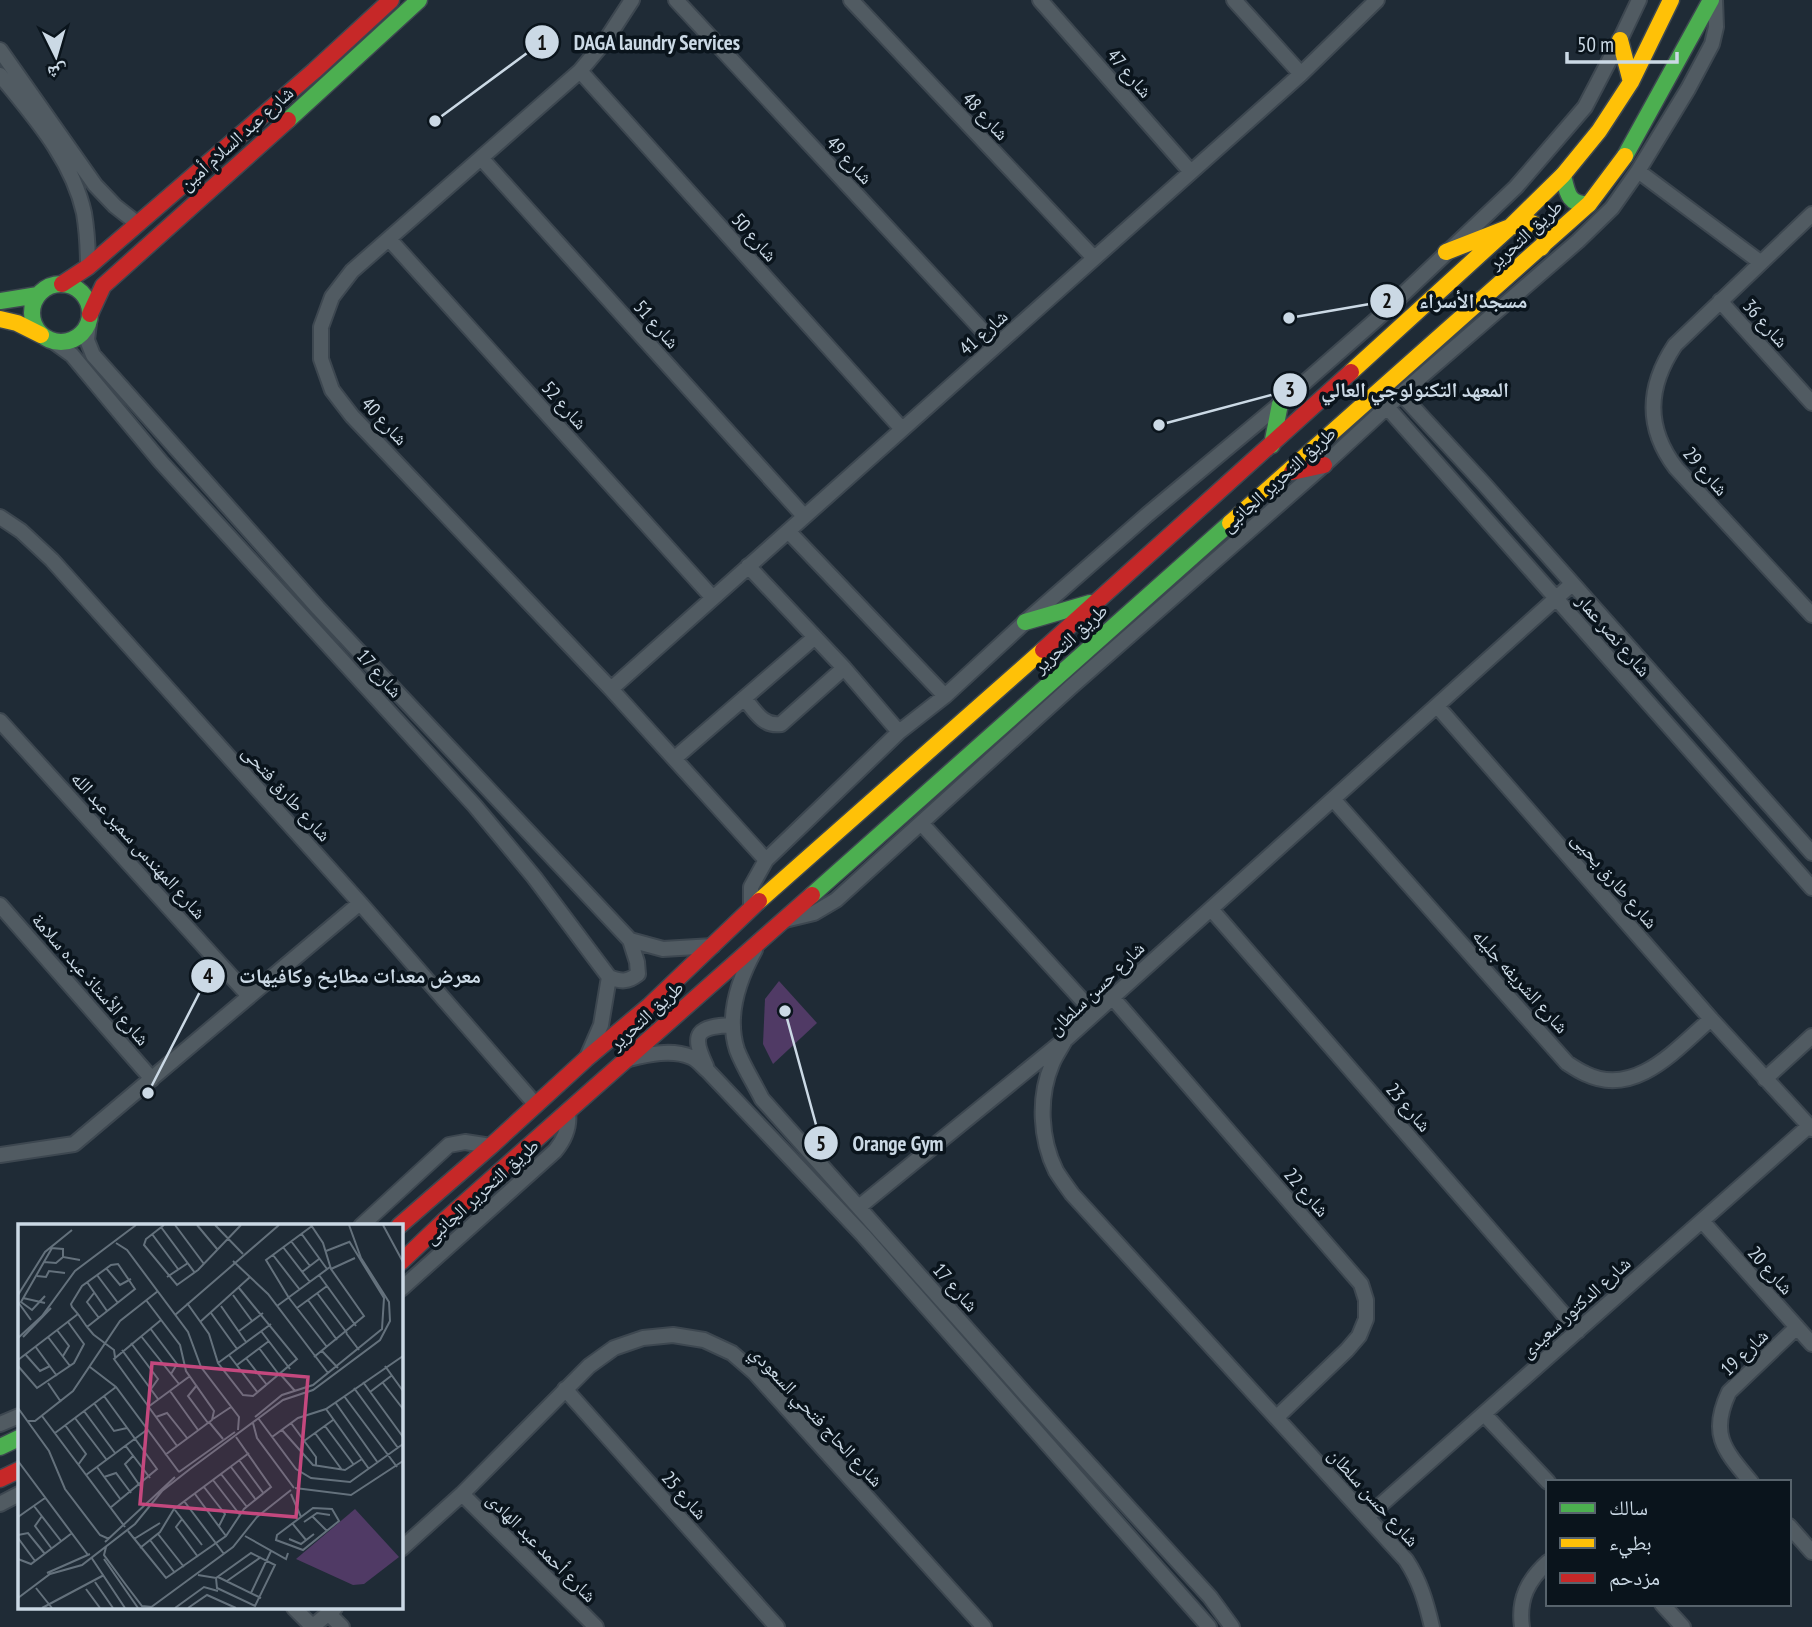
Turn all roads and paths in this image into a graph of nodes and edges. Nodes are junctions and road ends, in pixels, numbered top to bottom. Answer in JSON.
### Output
{"nodes":[{"id":1,"x":391,"y":0,"type":"edge"},
{"id":2,"x":419,"y":0,"type":"edge"},
{"id":3,"x":632,"y":0,"type":"edge"},
{"id":4,"x":676,"y":0,"type":"edge"},
{"id":5,"x":851,"y":0,"type":"edge"},
{"id":6,"x":1040,"y":0,"type":"edge"},
{"id":7,"x":1234,"y":0,"type":"edge"},
{"id":8,"x":1377,"y":0,"type":"edge"},
{"id":9,"x":1639,"y":0,"type":"edge"},
{"id":10,"x":1671,"y":0,"type":"edge"},
{"id":11,"x":1713,"y":0,"type":"edge"},
{"id":12,"x":1620,"y":40,"type":"junction"},
{"id":13,"x":343,"y":45,"type":"junction"},
{"id":14,"x":0,"y":50,"type":"edge"},
{"id":15,"x":357,"y":58,"type":"junction"},
{"id":16,"x":314,"y":71,"type":"junction"},
{"id":17,"x":580,"y":71,"type":"junction"},
{"id":18,"x":1301,"y":74,"type":"junction"},
{"id":19,"x":0,"y":75,"type":"edge"},
{"id":20,"x":1630,"y":82,"type":"junction"},
{"id":21,"x":327,"y":85,"type":"junction"},
{"id":22,"x":52,"y":133,"type":"junction"},
{"id":23,"x":481,"y":158,"type":"junction"},
{"id":24,"x":1638,"y":171,"type":"junction"},
{"id":25,"x":1191,"y":172,"type":"junction"},
{"id":26,"x":1563,"y":175,"type":"junction"},
{"id":27,"x":1589,"y":204,"type":"junction"},
{"id":28,"x":1812,"y":214,"type":"edge"},
{"id":29,"x":138,"y":224,"type":"junction"},
{"id":30,"x":1510,"y":227,"type":"junction"},
{"id":31,"x":389,"y":239,"type":"junction"},
{"id":32,"x":1541,"y":247,"type":"junction"},
{"id":33,"x":1446,"y":252,"type":"junction"},
{"id":34,"x":1094,"y":258,"type":"junction"},
{"id":35,"x":1760,"y":262,"type":"junction"},
{"id":36,"x":88,"y":267,"type":"junction"},
{"id":37,"x":62,"y":284,"type":"junction"},
{"id":38,"x":38,"y":295,"type":"junction"},
{"id":39,"x":0,"y":301,"type":"edge"},
{"id":40,"x":1720,"y":301,"type":"junction"},
{"id":41,"x":0,"y":319,"type":"edge"},
{"id":42,"x":90,"y":319,"type":"junction"},
{"id":43,"x":1460,"y":320,"type":"junction"},
{"id":44,"x":1474,"y":331,"type":"junction"},
{"id":45,"x":49,"y":339,"type":"junction"},
{"id":46,"x":996,"y":345,"type":"junction"},
{"id":47,"x":1401,"y":394,"type":"junction"},
{"id":48,"x":1812,"y":403,"type":"edge"},
{"id":49,"x":1280,"y":404,"type":"junction"},
{"id":50,"x":1387,"y":407,"type":"junction"},
{"id":51,"x":902,"y":429,"type":"junction"},
{"id":52,"x":1272,"y":445,"type":"junction"},
{"id":53,"x":1324,"y":464,"type":"junction"},
{"id":54,"x":1288,"y":473,"type":"junction"},
{"id":55,"x":804,"y":516,"type":"junction"},
{"id":56,"x":0,"y":517,"type":"edge"},
{"id":57,"x":788,"y":531,"type":"junction"},
{"id":58,"x":748,"y":566,"type":"junction"},
{"id":59,"x":1573,"y":584,"type":"junction"},
{"id":60,"x":713,"y":598,"type":"junction"},
{"id":61,"x":1556,"y":599,"type":"junction"},
{"id":62,"x":1097,"y":600,"type":"junction"},
{"id":63,"x":1812,"y":615,"type":"edge"},
{"id":64,"x":1024,"y":622,"type":"junction"},
{"id":65,"x":815,"y":637,"type":"junction"},
{"id":66,"x":1085,"y":653,"type":"junction"},
{"id":67,"x":844,"y":668,"type":"junction"},
{"id":68,"x":1072,"y":686,"type":"junction"},
{"id":69,"x":611,"y":689,"type":"junction"},
{"id":70,"x":945,"y":696,"type":"junction"},
{"id":71,"x":744,"y":698,"type":"junction"},
{"id":72,"x":1437,"y":706,"type":"junction"},
{"id":73,"x":0,"y":721,"type":"edge"},
{"id":74,"x":899,"y":732,"type":"junction"},
{"id":75,"x":924,"y":756,"type":"junction"},
{"id":76,"x":675,"y":758,"type":"junction"},
{"id":77,"x":951,"y":773,"type":"junction"},
{"id":78,"x":883,"y":793,"type":"junction"},
{"id":79,"x":1333,"y":799,"type":"junction"},
{"id":80,"x":908,"y":810,"type":"junction"},
{"id":81,"x":921,"y":823,"type":"junction"},
{"id":82,"x":1812,"y":855,"type":"edge"},
{"id":83,"x":766,"y":860,"type":"junction"},
{"id":84,"x":1796,"y":870,"type":"junction"},
{"id":85,"x":1812,"y":888,"type":"edge"},
{"id":86,"x":360,"y":903,"type":"junction"},
{"id":87,"x":0,"y":905,"type":"edge"},
{"id":88,"x":751,"y":908,"type":"junction"},
{"id":89,"x":1211,"y":909,"type":"junction"},
{"id":90,"x":785,"y":920,"type":"junction"},
{"id":91,"x":629,"y":940,"type":"junction"},
{"id":92,"x":759,"y":943,"type":"junction"},
{"id":93,"x":713,"y":946,"type":"junction"},
{"id":94,"x":609,"y":977,"type":"junction"},
{"id":95,"x":249,"y":996,"type":"junction"},
{"id":96,"x":1112,"y":997,"type":"junction"},
{"id":97,"x":1094,"y":1013,"type":"junction"},
{"id":98,"x":1711,"y":1019,"type":"junction"},
{"id":99,"x":732,"y":1025,"type":"junction"},
{"id":100,"x":1812,"y":1036,"type":"edge"},
{"id":101,"x":1065,"y":1040,"type":"junction"},
{"id":102,"x":586,"y":1059,"type":"junction"},
{"id":103,"x":628,"y":1059,"type":"junction"},
{"id":104,"x":708,"y":1071,"type":"junction"},
{"id":105,"x":152,"y":1079,"type":"junction"},
{"id":106,"x":1765,"y":1079,"type":"junction"},
{"id":107,"x":536,"y":1105,"type":"junction"},
{"id":108,"x":568,"y":1112,"type":"junction"},
{"id":109,"x":1810,"y":1127,"type":"edge"},
{"id":110,"x":491,"y":1146,"type":"junction"},
{"id":111,"x":0,"y":1155,"type":"edge"},
{"id":112,"x":426,"y":1203,"type":"junction"},
{"id":113,"x":859,"y":1207,"type":"junction"},
{"id":114,"x":445,"y":1220,"type":"junction"},
{"id":115,"x":1702,"y":1220,"type":"junction"},
{"id":116,"x":363,"y":1224,"type":"edge"},
{"id":117,"x":401,"y":1224,"type":"edge"},
{"id":118,"x":402,"y":1238,"type":"edge"},
{"id":119,"x":403,"y":1259,"type":"edge"},
{"id":120,"x":402,"y":1288,"type":"edge"},
{"id":121,"x":1797,"y":1327,"type":"junction"},
{"id":122,"x":1577,"y":1331,"type":"junction"},
{"id":123,"x":1812,"y":1344,"type":"edge"},
{"id":124,"x":565,"y":1390,"type":"junction"},
{"id":125,"x":1484,"y":1414,"type":"junction"},
{"id":126,"x":18,"y":1416,"type":"edge"},
{"id":127,"x":1277,"y":1417,"type":"junction"},
{"id":128,"x":0,"y":1424,"type":"edge"},
{"id":129,"x":18,"y":1438,"type":"edge"},
{"id":130,"x":0,"y":1447,"type":"edge"},
{"id":131,"x":1546,"y":1480,"type":"edge"},
{"id":132,"x":1749,"y":1480,"type":"edge"},
{"id":133,"x":462,"y":1494,"type":"junction"},
{"id":134,"x":18,"y":1495,"type":"edge"},
{"id":135,"x":0,"y":1504,"type":"edge"},
{"id":136,"x":1367,"y":1517,"type":"junction"},
{"id":137,"x":1791,"y":1528,"type":"edge"},
{"id":138,"x":402,"y":1548,"type":"edge"},
{"id":139,"x":1812,"y":1552,"type":"edge"},
{"id":140,"x":1546,"y":1564,"type":"edge"},
{"id":141,"x":1664,"y":1606,"type":"edge"},
{"id":142,"x":296,"y":1610,"type":"edge"},
{"id":143,"x":332,"y":1611,"type":"edge"},
{"id":144,"x":312,"y":1627,"type":"edge"},
{"id":145,"x":342,"y":1627,"type":"edge"},
{"id":146,"x":596,"y":1627,"type":"edge"},
{"id":147,"x":777,"y":1627,"type":"edge"},
{"id":148,"x":984,"y":1627,"type":"edge"},
{"id":149,"x":1209,"y":1627,"type":"edge"},
{"id":150,"x":1232,"y":1627,"type":"edge"},
{"id":151,"x":1432,"y":1627,"type":"edge"},
{"id":152,"x":1522,"y":1627,"type":"edge"},
{"id":153,"x":1684,"y":1627,"type":"edge"}],
"edges":[{"from":1,"to":13,"type":"street","name":"شارع عبد السلام أمين"},
{"from":2,"to":15,"type":"street","name":"شارع عبد السلام أمين"},
{"from":3,"to":17,"type":"street","name":"شارع 40"},
{"from":4,"to":46,"type":"street","name":"شارع 49"},
{"from":5,"to":34,"type":"street","name":"شارع 48"},
{"from":6,"to":25,"type":"street","name":"شارع 47"},
{"from":7,"to":18,"type":"street"},
{"from":8,"to":18,"type":"street","name":"شارع 41"},
{"from":9,"to":12,"type":"street"},
{"from":10,"to":20,"type":"street","name":"طريق التحرير"},
{"from":11,"to":24,"type":"street","name":"طريق التحرير الجانبى"},
{"from":11,"to":27,"type":"street","name":"طريق التحرير"},
{"from":12,"to":20,"type":"street"},
{"from":12,"to":33,"type":"street"},
{"from":13,"to":15,"type":"street"},
{"from":13,"to":16,"type":"street","name":"شارع عبد السلام أمين"},
{"from":14,"to":22,"type":"street"},
{"from":15,"to":21,"type":"street","name":"شارع عبد السلام أمين"},
{"from":16,"to":21,"type":"street"},
{"from":16,"to":29,"type":"street","name":"شارع عبد السلام أمين"},
{"from":17,"to":23,"type":"street","name":"شارع 40"},
{"from":17,"to":51,"type":"street","name":"شارع 50"},
{"from":18,"to":25,"type":"street","name":"شارع 41"},
{"from":19,"to":22,"type":"street"},
{"from":20,"to":26,"type":"street","name":"طريق التحرير"},
{"from":21,"to":42,"type":"street","name":"شارع عبد السلام أمين"},
{"from":22,"to":29,"type":"street"},
{"from":22,"to":36,"type":"street"},
{"from":23,"to":31,"type":"street","name":"شارع 40"},
{"from":23,"to":55,"type":"street","name":"شارع 51"},
{"from":24,"to":35,"type":"street"},
{"from":24,"to":44,"type":"street","name":"طريق التحرير الجانبى"},
{"from":25,"to":34,"type":"street","name":"شارع 41"},
{"from":26,"to":27,"type":"street"},
{"from":26,"to":30,"type":"street","name":"طريق التحرير"},
{"from":27,"to":32,"type":"street","name":"طريق التحرير"},
{"from":28,"to":35,"type":"street","name":"شارع 29"},
{"from":29,"to":36,"type":"street","name":"شارع عبد السلام أمين"},
{"from":30,"to":32,"type":"street"},
{"from":30,"to":33,"type":"street"},
{"from":30,"to":52,"type":"street","name":"طريق التحرير"},
{"from":31,"to":60,"type":"street","name":"شارع 52"},
{"from":31,"to":69,"type":"street","name":"شارع 40"},
{"from":32,"to":43,"type":"street","name":"طريق التحرير"},
{"from":33,"to":49,"type":"street"},
{"from":34,"to":46,"type":"street","name":"شارع 41"},
{"from":35,"to":40,"type":"street","name":"شارع 29"},
{"from":36,"to":37,"type":"street","name":"شارع عبد السلام أمين"},
{"from":37,"to":38,"type":"street"},
{"from":37,"to":42,"type":"street"},
{"from":38,"to":39,"type":"street"},
{"from":38,"to":45,"type":"street"},
{"from":40,"to":48,"type":"street","name":"شارع 36"},
{"from":40,"to":63,"type":"street","name":"شارع 29"},
{"from":41,"to":45,"type":"street"},
{"from":42,"to":45,"type":"street"},
{"from":42,"to":91,"type":"street","name":"شارع 17"},
{"from":43,"to":44,"type":"street"},
{"from":43,"to":54,"type":"street","name":"طريق التحرير"},
{"from":44,"to":47,"type":"street","name":"طريق التحرير الجانبى"},
{"from":45,"to":94,"type":"street","name":"شارع 17"},
{"from":46,"to":51,"type":"street","name":"شارع 41"},
{"from":47,"to":50,"type":"street","name":"طريق التحرير الجانبى"},
{"from":47,"to":59,"type":"street","name":"شارع نصر عمار"},
{"from":49,"to":52,"type":"street"},
{"from":49,"to":64,"type":"street"},
{"from":50,"to":53,"type":"street","name":"طريق التحرير الجانبى"},
{"from":50,"to":61,"type":"street","name":"شارع نصر عمار"},
{"from":51,"to":55,"type":"street","name":"شارع 41"},
{"from":52,"to":62,"type":"street","name":"طريق التحرير"},
{"from":53,"to":54,"type":"street"},
{"from":53,"to":68,"type":"street","name":"طريق التحرير الجانبى"},
{"from":54,"to":66,"type":"street","name":"طريق التحرير"},
{"from":55,"to":57,"type":"street","name":"شارع 41"},
{"from":56,"to":86,"type":"street","name":"شارع طارق فتحى"},
{"from":57,"to":58,"type":"street","name":"شارع 41"},
{"from":57,"to":70,"type":"street"},
{"from":58,"to":60,"type":"street","name":"شارع 41"},
{"from":58,"to":65,"type":"street"},
{"from":59,"to":61,"type":"street","name":"شارع حسن سلطان"},
{"from":59,"to":82,"type":"street","name":"شارع نصر عمار"},
{"from":60,"to":69,"type":"street","name":"شارع 41"},
{"from":61,"to":72,"type":"street","name":"شارع حسن سلطان"},
{"from":61,"to":84,"type":"street","name":"شارع نصر عمار"},
{"from":62,"to":64,"type":"street"},
{"from":62,"to":75,"type":"street","name":"طريق التحرير"},
{"from":64,"to":70,"type":"street"},
{"from":65,"to":67,"type":"street"},
{"from":65,"to":71,"type":"street"},
{"from":66,"to":68,"type":"street"},
{"from":66,"to":77,"type":"street","name":"طريق التحرير"},
{"from":67,"to":71,"type":"street"},
{"from":67,"to":74,"type":"street"},
{"from":68,"to":81,"type":"street","name":"طريق التحرير الجانبى"},
{"from":69,"to":76,"type":"street","name":"شارع 40"},
{"from":70,"to":74,"type":"street"},
{"from":71,"to":76,"type":"street"},
{"from":72,"to":79,"type":"street","name":"شارع حسن سلطان"},
{"from":72,"to":98,"type":"street","name":"شارع طارق يحيى"},
{"from":73,"to":95,"type":"street","name":"شارع المهندس سمير عبد الله"},
{"from":74,"to":83,"type":"street"},
{"from":75,"to":77,"type":"street"},
{"from":75,"to":78,"type":"street","name":"طريق التحرير"},
{"from":76,"to":83,"type":"street","name":"شارع 40"},
{"from":77,"to":80,"type":"street","name":"طريق التحرير"},
{"from":78,"to":80,"type":"street"},
{"from":78,"to":88,"type":"street","name":"طريق التحرير"},
{"from":79,"to":89,"type":"street","name":"شارع حسن سلطان"},
{"from":79,"to":98,"type":"street","name":"شارع الشريفه جليله"},
{"from":80,"to":90,"type":"street","name":"طريق التحرير"},
{"from":81,"to":90,"type":"street","name":"طريق التحرير الجانبى"},
{"from":81,"to":97,"type":"street"},
{"from":82,"to":84,"type":"street"},
{"from":83,"to":88,"type":"street"},
{"from":84,"to":85,"type":"street","name":"شارع نصر عمار"},
{"from":86,"to":95,"type":"street"},
{"from":86,"to":107,"type":"street","name":"شارع طارق فتحى"},
{"from":87,"to":105,"type":"street","name":"شارع الأستاذ عبده سلامة"},
{"from":88,"to":93,"type":"street","name":"طريق التحرير"},
{"from":89,"to":96,"type":"street","name":"شارع حسن سلطان"},
{"from":89,"to":122,"type":"street","name":"شارع 23"},
{"from":90,"to":92,"type":"street","name":"طريق التحرير"},
{"from":91,"to":93,"type":"street"},
{"from":91,"to":94,"type":"street"},
{"from":92,"to":99,"type":"street","name":"شارع 17"},
{"from":92,"to":103,"type":"street","name":"طريق التحرير"},
{"from":93,"to":102,"type":"street","name":"طريق التحرير"},
{"from":94,"to":102,"type":"street"},
{"from":95,"to":105,"type":"street"},
{"from":96,"to":97,"type":"street","name":"شارع حسن سلطان"},
{"from":96,"to":127,"type":"street","name":"شارع 22"},
{"from":97,"to":101,"type":"street","name":"شارع حسن سلطان"},
{"from":98,"to":106,"type":"street","name":"شارع طارق يحيى"},
{"from":99,"to":104,"type":"street"},
{"from":99,"to":113,"type":"street","name":"شارع 17"},
{"from":100,"to":106,"type":"street"},
{"from":101,"to":113,"type":"street"},
{"from":101,"to":127,"type":"street","name":"شارع حسن سلطان"},
{"from":102,"to":107,"type":"street","name":"طريق التحرير"},
{"from":103,"to":104,"type":"street","name":"شارع 17"},
{"from":103,"to":108,"type":"street","name":"طريق التحرير"},
{"from":104,"to":149,"type":"street","name":"شارع 17"},
{"from":105,"to":111,"type":"street"},
{"from":106,"to":109,"type":"street","name":"شارع طارق يحيى"},
{"from":107,"to":110,"type":"street","name":"طريق التحرير"},
{"from":108,"to":114,"type":"street","name":"طريق التحرير"},
{"from":108,"to":120,"type":"street","name":"طريق التحرير الجانبى"},
{"from":109,"to":115,"type":"street","name":"شارع الدكتور سعيدى"},
{"from":110,"to":112,"type":"street","name":"طريق التحرير"},
{"from":110,"to":116,"type":"street","name":"طريق التحرير الجانبى"},
{"from":112,"to":114,"type":"street"},
{"from":112,"to":117,"type":"street","name":"طريق التحرير"},
{"from":113,"to":150,"type":"street","name":"شارع 17"},
{"from":114,"to":119,"type":"street","name":"طريق التحرير"},
{"from":115,"to":121,"type":"street","name":"شارع 20"},
{"from":115,"to":122,"type":"street","name":"شارع الدكتور سعيدى"},
{"from":118,"to":119,"type":"street"},
{"from":121,"to":123,"type":"street","name":"شارع 20"},
{"from":121,"to":132,"type":"street","name":"شارع 19"},
{"from":122,"to":125,"type":"street","name":"شارع الدكتور سعيدى"},
{"from":124,"to":133,"type":"street","name":"شارع الحاج فتحي السعودي"},
{"from":124,"to":147,"type":"street","name":"شارع 25"},
{"from":124,"to":148,"type":"street","name":"شارع الحاج فتحي السعودي"},
{"from":125,"to":131,"type":"street"},
{"from":125,"to":136,"type":"street","name":"شارع الدكتور سعيدى"},
{"from":126,"to":128,"type":"street"},
{"from":127,"to":136,"type":"street","name":"شارع حسن سلطان"},
{"from":129,"to":130,"type":"street"},
{"from":133,"to":138,"type":"street","name":"شارع الحاج فتحي السعودي"},
{"from":133,"to":146,"type":"street","name":"شارع أحمد عبد الهادى"},
{"from":134,"to":135,"type":"street"},
{"from":136,"to":151,"type":"street","name":"شارع حسن سلطان"},
{"from":137,"to":139,"type":"street"},
{"from":140,"to":152,"type":"street"},
{"from":141,"to":153,"type":"street"},
{"from":142,"to":144,"type":"street"},
{"from":143,"to":144,"type":"street"},
{"from":143,"to":145,"type":"street"}]}
